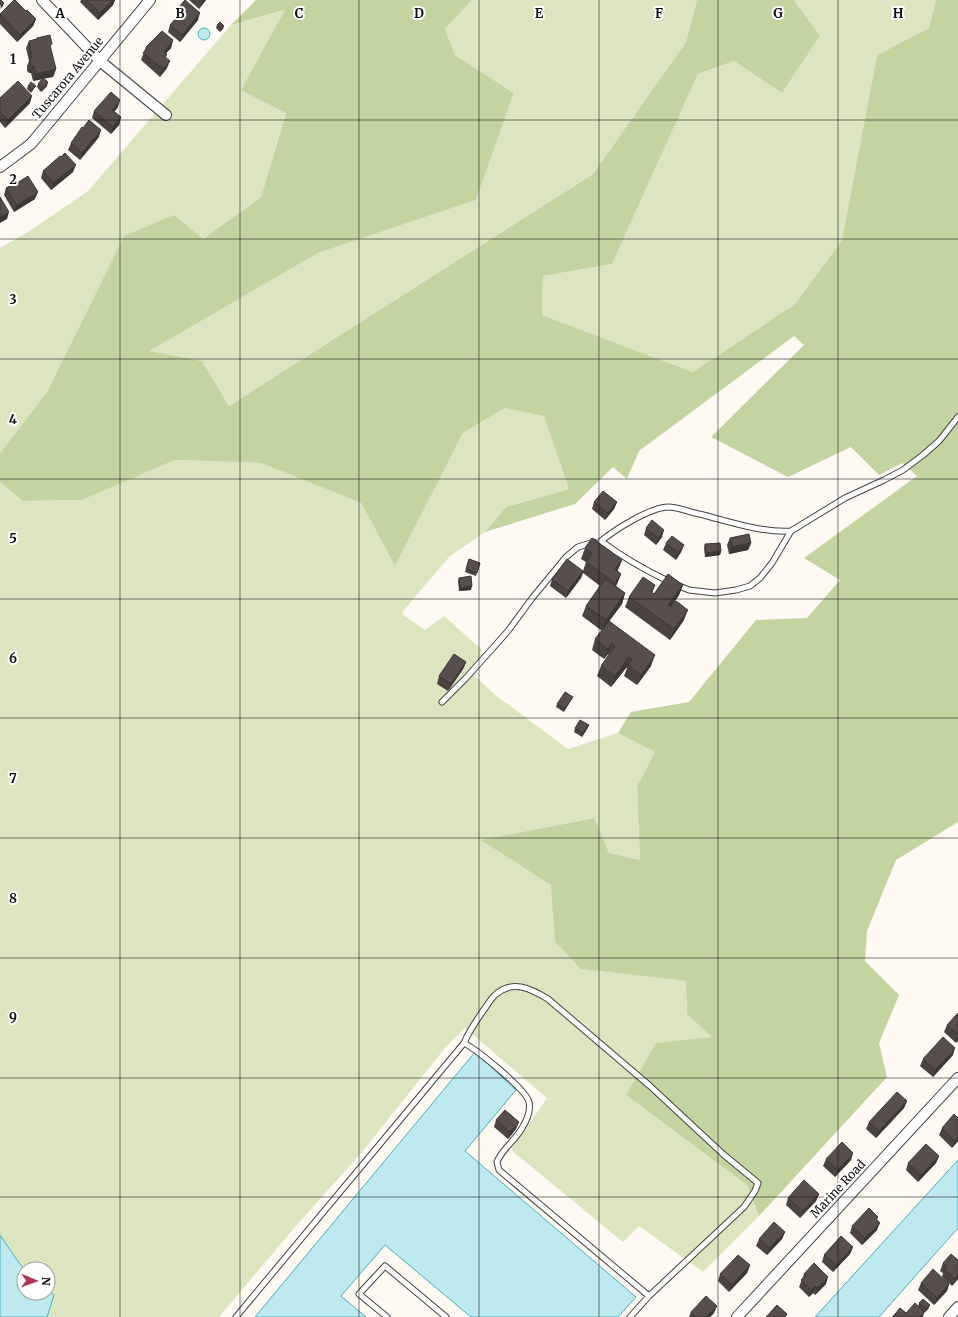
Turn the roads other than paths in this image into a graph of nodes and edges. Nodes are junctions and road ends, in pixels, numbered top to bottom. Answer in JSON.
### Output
{"nodes":[{"id":1,"x":42,"y":0,"type":"edge"},
{"id":2,"x":150,"y":0,"type":"edge"},
{"id":3,"x":100,"y":61,"type":"junction"},
{"id":4,"x":166,"y":115,"type":"dead end"},
{"id":5,"x":0,"y":167,"type":"edge"},
{"id":6,"x":958,"y":418,"type":"edge"},
{"id":7,"x":791,"y":531,"type":"junction"},
{"id":8,"x":601,"y":541,"type":"junction"},
{"id":9,"x":442,"y":702,"type":"dead end"},
{"id":10,"x":464,"y":1043,"type":"junction"},
{"id":11,"x":958,"y":1078,"type":"edge"},
{"id":12,"x":649,"y":1296,"type":"junction"},
{"id":13,"x":958,"y":1307,"type":"edge"},
{"id":14,"x":236,"y":1317,"type":"edge"},
{"id":15,"x":387,"y":1317,"type":"edge"},
{"id":16,"x":446,"y":1317,"type":"edge"},
{"id":17,"x":630,"y":1317,"type":"edge"},
{"id":18,"x":737,"y":1317,"type":"edge"},
{"id":19,"x":949,"y":1317,"type":"edge"}],
"edges":[{"from":1,"to":3,"type":"street"},
{"from":2,"to":3,"type":"street","name":"Tuscarora Avenue"},
{"from":3,"to":4,"type":"street"},
{"from":3,"to":5,"type":"street","name":"Tuscarora Avenue"},
{"from":6,"to":7,"type":"lane"},
{"from":7,"to":8,"type":"lane"},
{"from":7,"to":8,"type":"lane"},
{"from":8,"to":9,"type":"lane"},
{"from":10,"to":12,"type":"lane"},
{"from":10,"to":12,"type":"lane"},
{"from":10,"to":14,"type":"lane"},
{"from":11,"to":18,"type":"street","name":"Marine Road"},
{"from":12,"to":17,"type":"lane"},
{"from":13,"to":19,"type":"street"},
{"from":15,"to":16,"type":"lane"}]}
